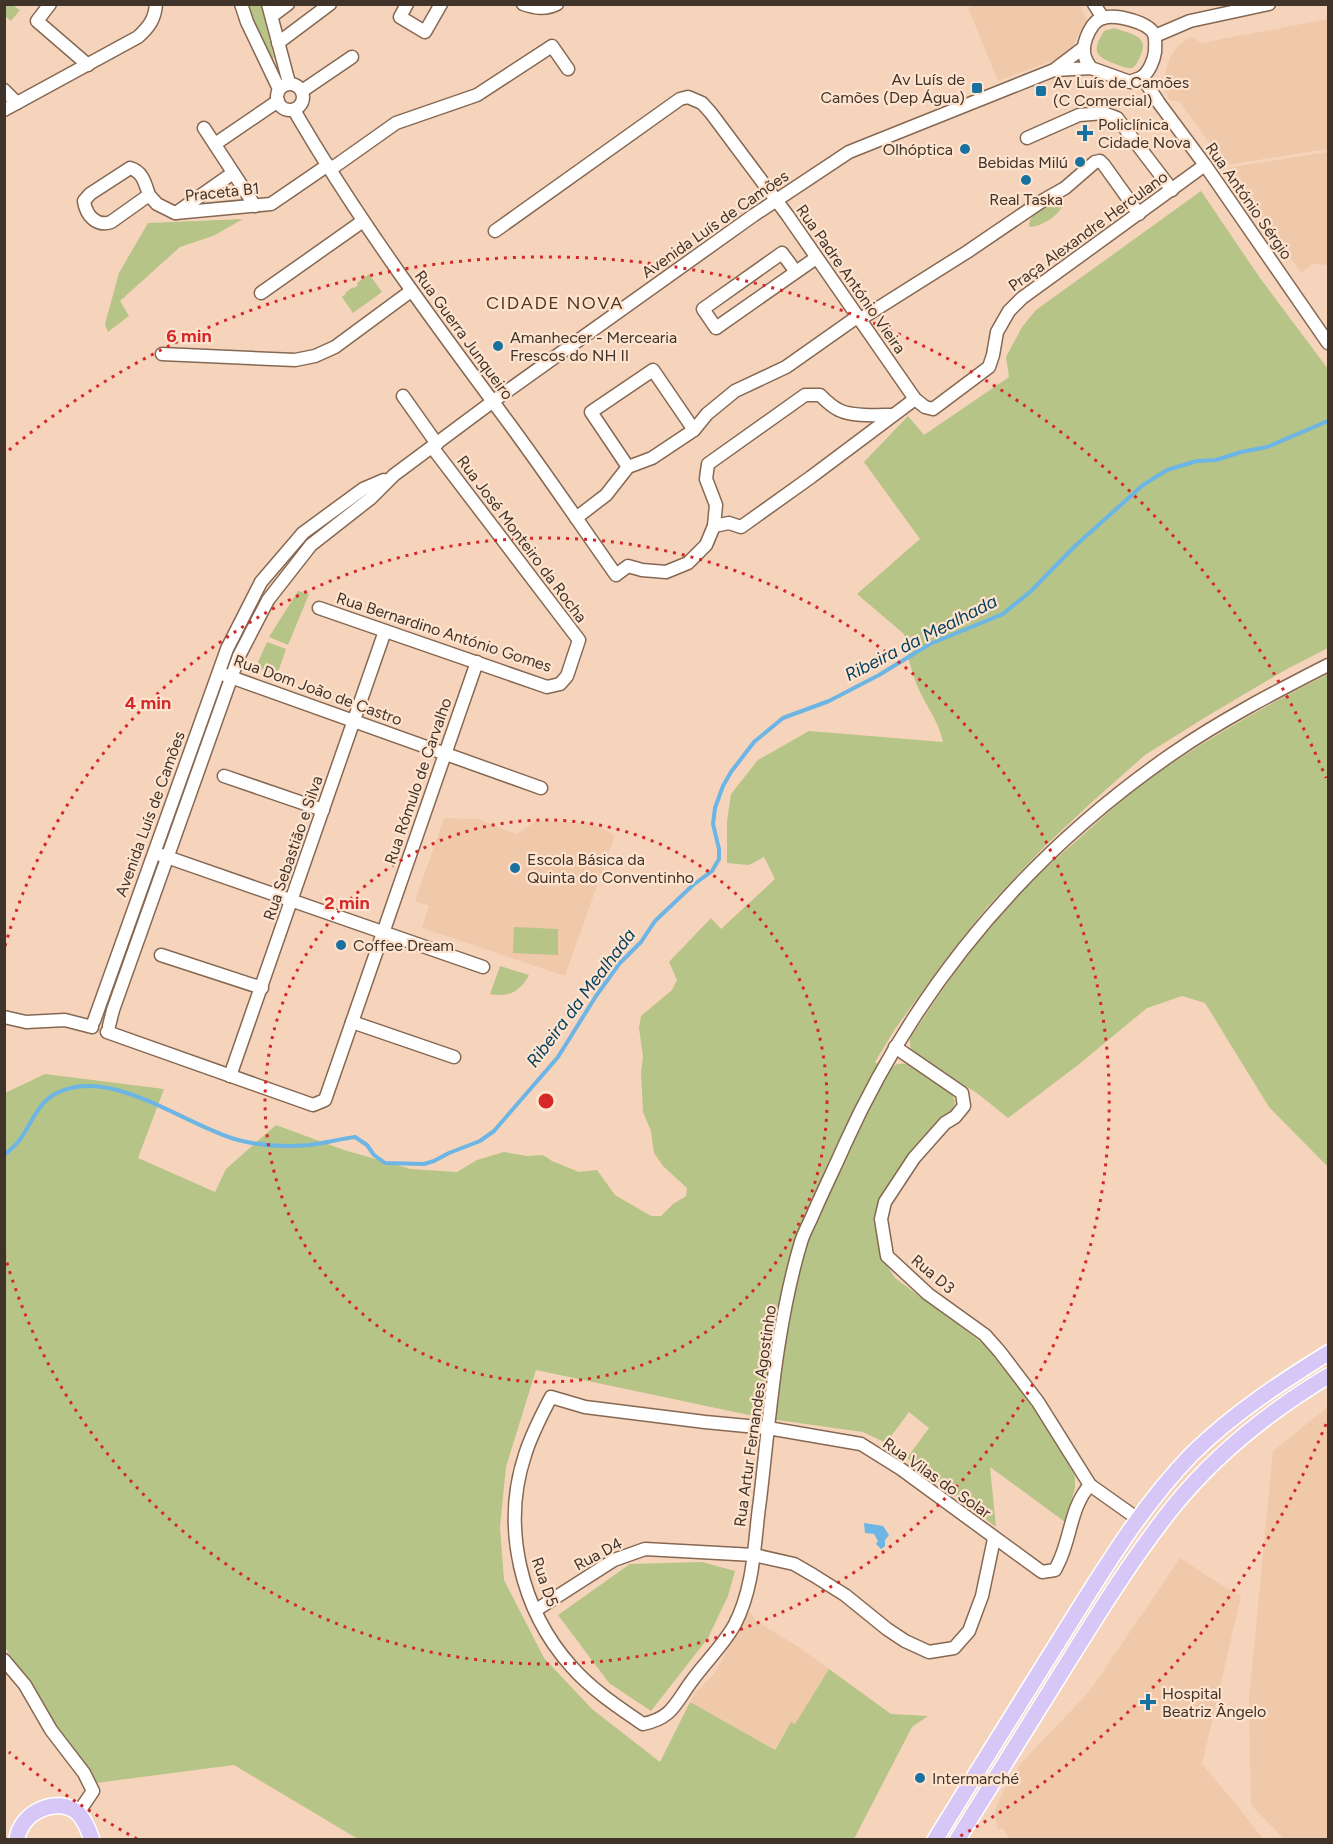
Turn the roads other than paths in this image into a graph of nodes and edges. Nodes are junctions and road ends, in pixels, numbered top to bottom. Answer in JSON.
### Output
{"nodes":[{"id":1,"x":50,"y":4,"type":"edge"},
{"id":2,"x":156,"y":4,"type":"edge"},
{"id":3,"x":241,"y":4,"type":"edge"},
{"id":4,"x":288,"y":4,"type":"edge"},
{"id":5,"x":330,"y":4,"type":"edge"},
{"id":6,"x":407,"y":4,"type":"edge"},
{"id":7,"x":441,"y":4,"type":"edge"},
{"id":8,"x":523,"y":4,"type":"edge"},
{"id":9,"x":557,"y":4,"type":"edge"},
{"id":10,"x":1094,"y":4,"type":"edge"},
{"id":11,"x":1269,"y":4,"type":"edge"},
{"id":12,"x":1256,"y":6,"type":"edge"},
{"id":13,"x":270,"y":10,"type":"edge"},
{"id":14,"x":1103,"y":18,"type":"junction"},
{"id":15,"x":1155,"y":36,"type":"junction"},
{"id":16,"x":278,"y":42,"type":"junction"},
{"id":17,"x":1083,"y":48,"type":"junction"},
{"id":18,"x":351,"y":57,"type":"dead end"},
{"id":19,"x":88,"y":65,"type":"junction"},
{"id":20,"x":1091,"y":68,"type":"junction"},
{"id":21,"x":568,"y":69,"type":"dead end"},
{"id":22,"x":1054,"y":70,"type":"junction"},
{"id":23,"x":1142,"y":77,"type":"junction"},
{"id":24,"x":4,"y":90,"type":"edge"},
{"id":25,"x":282,"y":91,"type":"junction"},
{"id":26,"x":302,"y":91,"type":"junction"},
{"id":27,"x":17,"y":103,"type":"junction"},
{"id":28,"x":4,"y":110,"type":"edge"},
{"id":29,"x":294,"y":110,"type":"junction"},
{"id":30,"x":204,"y":128,"type":"dead end"},
{"id":31,"x":1027,"y":138,"type":"dead end"},
{"id":32,"x":215,"y":144,"type":"junction"},
{"id":33,"x":1205,"y":165,"type":"junction"},
{"id":34,"x":329,"y":167,"type":"junction"},
{"id":35,"x":233,"y":173,"type":"junction"},
{"id":36,"x":1172,"y":190,"type":"junction"},
{"id":37,"x":149,"y":195,"type":"junction"},
{"id":38,"x":775,"y":201,"type":"junction"},
{"id":39,"x":255,"y":206,"type":"junction"},
{"id":40,"x":175,"y":213,"type":"junction"},
{"id":41,"x":1139,"y":214,"type":"junction"},
{"id":42,"x":363,"y":221,"type":"junction"},
{"id":43,"x":495,"y":231,"type":"dead end"},
{"id":44,"x":816,"y":258,"type":"junction"},
{"id":45,"x":796,"y":272,"type":"junction"},
{"id":46,"x":411,"y":291,"type":"junction"},
{"id":47,"x":261,"y":293,"type":"dead end"},
{"id":48,"x":858,"y":318,"type":"junction"},
{"id":49,"x":1329,"y":343,"type":"edge"},
{"id":50,"x":162,"y":354,"type":"dead end"},
{"id":51,"x":403,"y":396,"type":"dead end"},
{"id":52,"x":915,"y":399,"type":"junction"},
{"id":53,"x":492,"y":402,"type":"junction"},
{"id":54,"x":933,"y":409,"type":"joint"},
{"id":55,"x":892,"y":415,"type":"junction"},
{"id":56,"x":694,"y":430,"type":"junction"},
{"id":57,"x":434,"y":445,"type":"junction"},
{"id":58,"x":628,"y":467,"type":"junction"},
{"id":59,"x":394,"y":475,"type":"junction"},
{"id":60,"x":576,"y":518,"type":"junction"},
{"id":61,"x":714,"y":526,"type":"junction"},
{"id":62,"x":319,"y":608,"type":"dead end"},
{"id":63,"x":385,"y":630,"type":"junction"},
{"id":64,"x":477,"y":662,"type":"junction"},
{"id":65,"x":1329,"y":665,"type":"edge"},
{"id":66,"x":218,"y":672,"type":"junction"},
{"id":67,"x":231,"y":676,"type":"junction"},
{"id":68,"x":560,"y":684,"type":"joint"},
{"id":69,"x":354,"y":721,"type":"junction"},
{"id":70,"x":446,"y":753,"type":"junction"},
{"id":71,"x":224,"y":776,"type":"dead end"},
{"id":72,"x":541,"y":788,"type":"dead end"},
{"id":73,"x":323,"y":810,"type":"junction"},
{"id":74,"x":154,"y":853,"type":"junction"},
{"id":75,"x":168,"y":857,"type":"junction"},
{"id":76,"x":292,"y":901,"type":"junction"},
{"id":77,"x":384,"y":932,"type":"junction"},
{"id":78,"x":161,"y":955,"type":"dead end"},
{"id":79,"x":483,"y":967,"type":"dead end"},
{"id":80,"x":262,"y":988,"type":"junction"},
{"id":81,"x":4,"y":1017,"type":"edge"},
{"id":82,"x":352,"y":1022,"type":"junction"},
{"id":83,"x":93,"y":1024,"type":"junction"},
{"id":84,"x":108,"y":1029,"type":"junction"},
{"id":85,"x":894,"y":1047,"type":"junction"},
{"id":86,"x":454,"y":1057,"type":"dead end"},
{"id":87,"x":230,"y":1076,"type":"junction"},
{"id":88,"x":1329,"y":1353,"type":"edge"},
{"id":89,"x":1329,"y":1376,"type":"edge"},
{"id":90,"x":768,"y":1428,"type":"junction"},
{"id":91,"x":1090,"y":1485,"type":"junction"},
{"id":92,"x":1138,"y":1519,"type":"junction"},
{"id":93,"x":994,"y":1539,"type":"junction"},
{"id":94,"x":754,"y":1555,"type":"junction"},
{"id":95,"x":536,"y":1610,"type":"junction"},
{"id":96,"x":4,"y":1660,"type":"edge"},
{"id":97,"x":659,"y":1721,"type":"joint"},
{"id":98,"x":78,"y":1813,"type":"junction"},
{"id":99,"x":17,"y":1839,"type":"edge"},
{"id":100,"x":92,"y":1839,"type":"edge"},
{"id":101,"x":935,"y":1839,"type":"edge"},
{"id":102,"x":957,"y":1839,"type":"edge"}],
"edges":[{"from":1,"to":19,"type":"street"},
{"from":2,"to":19,"type":"street"},
{"from":3,"to":25,"type":"street"},
{"from":4,"to":13,"type":"street"},
{"from":5,"to":16,"type":"street"},
{"from":6,"to":7,"type":"street"},
{"from":8,"to":9,"type":"street"},
{"from":10,"to":14,"type":"street"},
{"from":11,"to":12,"type":"street"},
{"from":12,"to":15,"type":"street"},
{"from":13,"to":16,"type":"street"},
{"from":14,"to":15,"type":"street"},
{"from":14,"to":17,"type":"street"},
{"from":15,"to":23,"type":"street"},
{"from":16,"to":25,"type":"street"},
{"from":17,"to":20,"type":"street"},
{"from":17,"to":22,"type":"street"},
{"from":18,"to":26,"type":"street"},
{"from":19,"to":27,"type":"street"},
{"from":20,"to":22,"type":"street"},
{"from":20,"to":23,"type":"street"},
{"from":21,"to":34,"type":"street","name":"Praceta B1"},
{"from":22,"to":38,"type":"street","name":"Avenida Luís de Camões"},
{"from":23,"to":33,"type":"street","name":"Rua António Sérgio"},
{"from":24,"to":27,"type":"street"},
{"from":25,"to":26,"type":"street"},
{"from":25,"to":29,"type":"street"},
{"from":25,"to":32,"type":"street"},
{"from":26,"to":29,"type":"street"},
{"from":27,"to":28,"type":"street"},
{"from":29,"to":34,"type":"street","name":"Rua Guerra Junqueiro"},
{"from":30,"to":32,"type":"street"},
{"from":31,"to":36,"type":"street"},
{"from":32,"to":35,"type":"street"},
{"from":33,"to":36,"type":"street","name":"Praça Alexandre Herculano"},
{"from":33,"to":49,"type":"street","name":"Rua António Sérgio"},
{"from":34,"to":39,"type":"street","name":"Praceta B1"},
{"from":34,"to":42,"type":"street","name":"Rua Guerra Junqueiro"},
{"from":35,"to":39,"type":"street"},
{"from":35,"to":40,"type":"street"},
{"from":36,"to":41,"type":"street","name":"Praça Alexandre Herculano"},
{"from":37,"to":37,"type":"street","name":"Praceta B1"},
{"from":37,"to":40,"type":"street","name":"Praceta B1"},
{"from":38,"to":43,"type":"street","name":"Rua Padre António Vieira"},
{"from":38,"to":44,"type":"street","name":"Rua Padre António Vieira"},
{"from":38,"to":53,"type":"street","name":"Avenida Luís de Camões"},
{"from":39,"to":40,"type":"street","name":"Praceta B1"},
{"from":41,"to":48,"type":"street"},
{"from":41,"to":54,"type":"street","name":"Praça Alexandre Herculano"},
{"from":42,"to":46,"type":"street","name":"Rua Guerra Junqueiro"},
{"from":42,"to":47,"type":"street"},
{"from":44,"to":45,"type":"street"},
{"from":44,"to":48,"type":"street","name":"Rua Padre António Vieira"},
{"from":45,"to":45,"type":"street"},
{"from":46,"to":50,"type":"street"},
{"from":46,"to":53,"type":"street","name":"Rua Guerra Junqueiro"},
{"from":48,"to":52,"type":"street","name":"Rua Padre António Vieira"},
{"from":48,"to":56,"type":"street"},
{"from":51,"to":57,"type":"street"},
{"from":52,"to":54,"type":"street","name":"Rua Padre António Vieira"},
{"from":52,"to":55,"type":"street"},
{"from":53,"to":57,"type":"street","name":"Avenida Luís de Camões"},
{"from":53,"to":60,"type":"street","name":"Rua Guerra Junqueiro"},
{"from":55,"to":61,"type":"street"},
{"from":55,"to":61,"type":"street"},
{"from":56,"to":58,"type":"street"},
{"from":56,"to":58,"type":"street"},
{"from":57,"to":59,"type":"street","name":"Avenida Luís de Camões"},
{"from":57,"to":68,"type":"street","name":"Rua José Monteiro da Rocha"},
{"from":58,"to":60,"type":"street"},
{"from":59,"to":66,"type":"street","name":"Avenida Luís de Camões"},
{"from":59,"to":67,"type":"street","name":"Avenida Luís de Camões"},
{"from":60,"to":61,"type":"street","name":"Rua Guerra Junqueiro"},
{"from":62,"to":63,"type":"street","name":"Rua Bernardino António Gomes"},
{"from":63,"to":64,"type":"street","name":"Rua Bernardino António Gomes"},
{"from":63,"to":69,"type":"street","name":"Rua Sebastião e Silva"},
{"from":64,"to":68,"type":"street","name":"Rua Bernardino António Gomes"},
{"from":64,"to":70,"type":"street","name":"Rua Rómulo de Carvalho"},
{"from":65,"to":85,"type":"street","name":"Rua Artur Fernandes Agostinho"},
{"from":66,"to":67,"type":"street","name":"Rua Dom João de Castro"},
{"from":66,"to":74,"type":"street","name":"Avenida Luís de Camões"},
{"from":67,"to":69,"type":"street","name":"Rua Dom João de Castro"},
{"from":67,"to":75,"type":"street","name":"Avenida Luís de Camões"},
{"from":69,"to":70,"type":"street","name":"Rua Dom João de Castro"},
{"from":69,"to":73,"type":"street","name":"Rua Sebastião e Silva"},
{"from":70,"to":72,"type":"street","name":"Rua Dom João de Castro"},
{"from":70,"to":77,"type":"street","name":"Rua Rómulo de Carvalho"},
{"from":71,"to":73,"type":"street"},
{"from":73,"to":76,"type":"street","name":"Rua Sebastião e Silva"},
{"from":74,"to":75,"type":"street"},
{"from":74,"to":83,"type":"street","name":"Avenida Luís de Camões"},
{"from":75,"to":76,"type":"street"},
{"from":75,"to":84,"type":"street","name":"Avenida Luís de Camões"},
{"from":76,"to":77,"type":"street"},
{"from":76,"to":80,"type":"street","name":"Rua Sebastião e Silva"},
{"from":77,"to":79,"type":"street"},
{"from":77,"to":82,"type":"street","name":"Rua Rómulo de Carvalho"},
{"from":78,"to":80,"type":"street"},
{"from":80,"to":87,"type":"street","name":"Rua Sebastião e Silva"},
{"from":81,"to":83,"type":"street"},
{"from":82,"to":86,"type":"street"},
{"from":82,"to":87,"type":"street","name":"Rua Rómulo de Carvalho"},
{"from":83,"to":84,"type":"street","name":"Rua Rómulo de Carvalho"},
{"from":84,"to":87,"type":"street","name":"Rua Rómulo de Carvalho"},
{"from":85,"to":90,"type":"street","name":"Rua Artur Fernandes Agostinho"},
{"from":85,"to":91,"type":"street","name":"Rua D3"},
{"from":88,"to":92,"type":"main road"},
{"from":89,"to":102,"type":"main road"},
{"from":90,"to":93,"type":"street","name":"Rua Vilas do Solar"},
{"from":90,"to":94,"type":"street","name":"Rua Artur Fernandes Agostinho"},
{"from":90,"to":95,"type":"street","name":"Rua D5"},
{"from":91,"to":92,"type":"street","name":"Rua D3"},
{"from":91,"to":93,"type":"street"},
{"from":92,"to":101,"type":"main road"},
{"from":93,"to":94,"type":"street","name":"Rua Vilas do Solar"},
{"from":94,"to":95,"type":"street","name":"Rua D4"},
{"from":94,"to":97,"type":"street","name":"Rua Artur Fernandes Agostinho"},
{"from":95,"to":97,"type":"street","name":"Rua D5"},
{"from":96,"to":98,"type":"street"},
{"from":98,"to":99,"type":"main road"},
{"from":98,"to":100,"type":"main road"}]}
